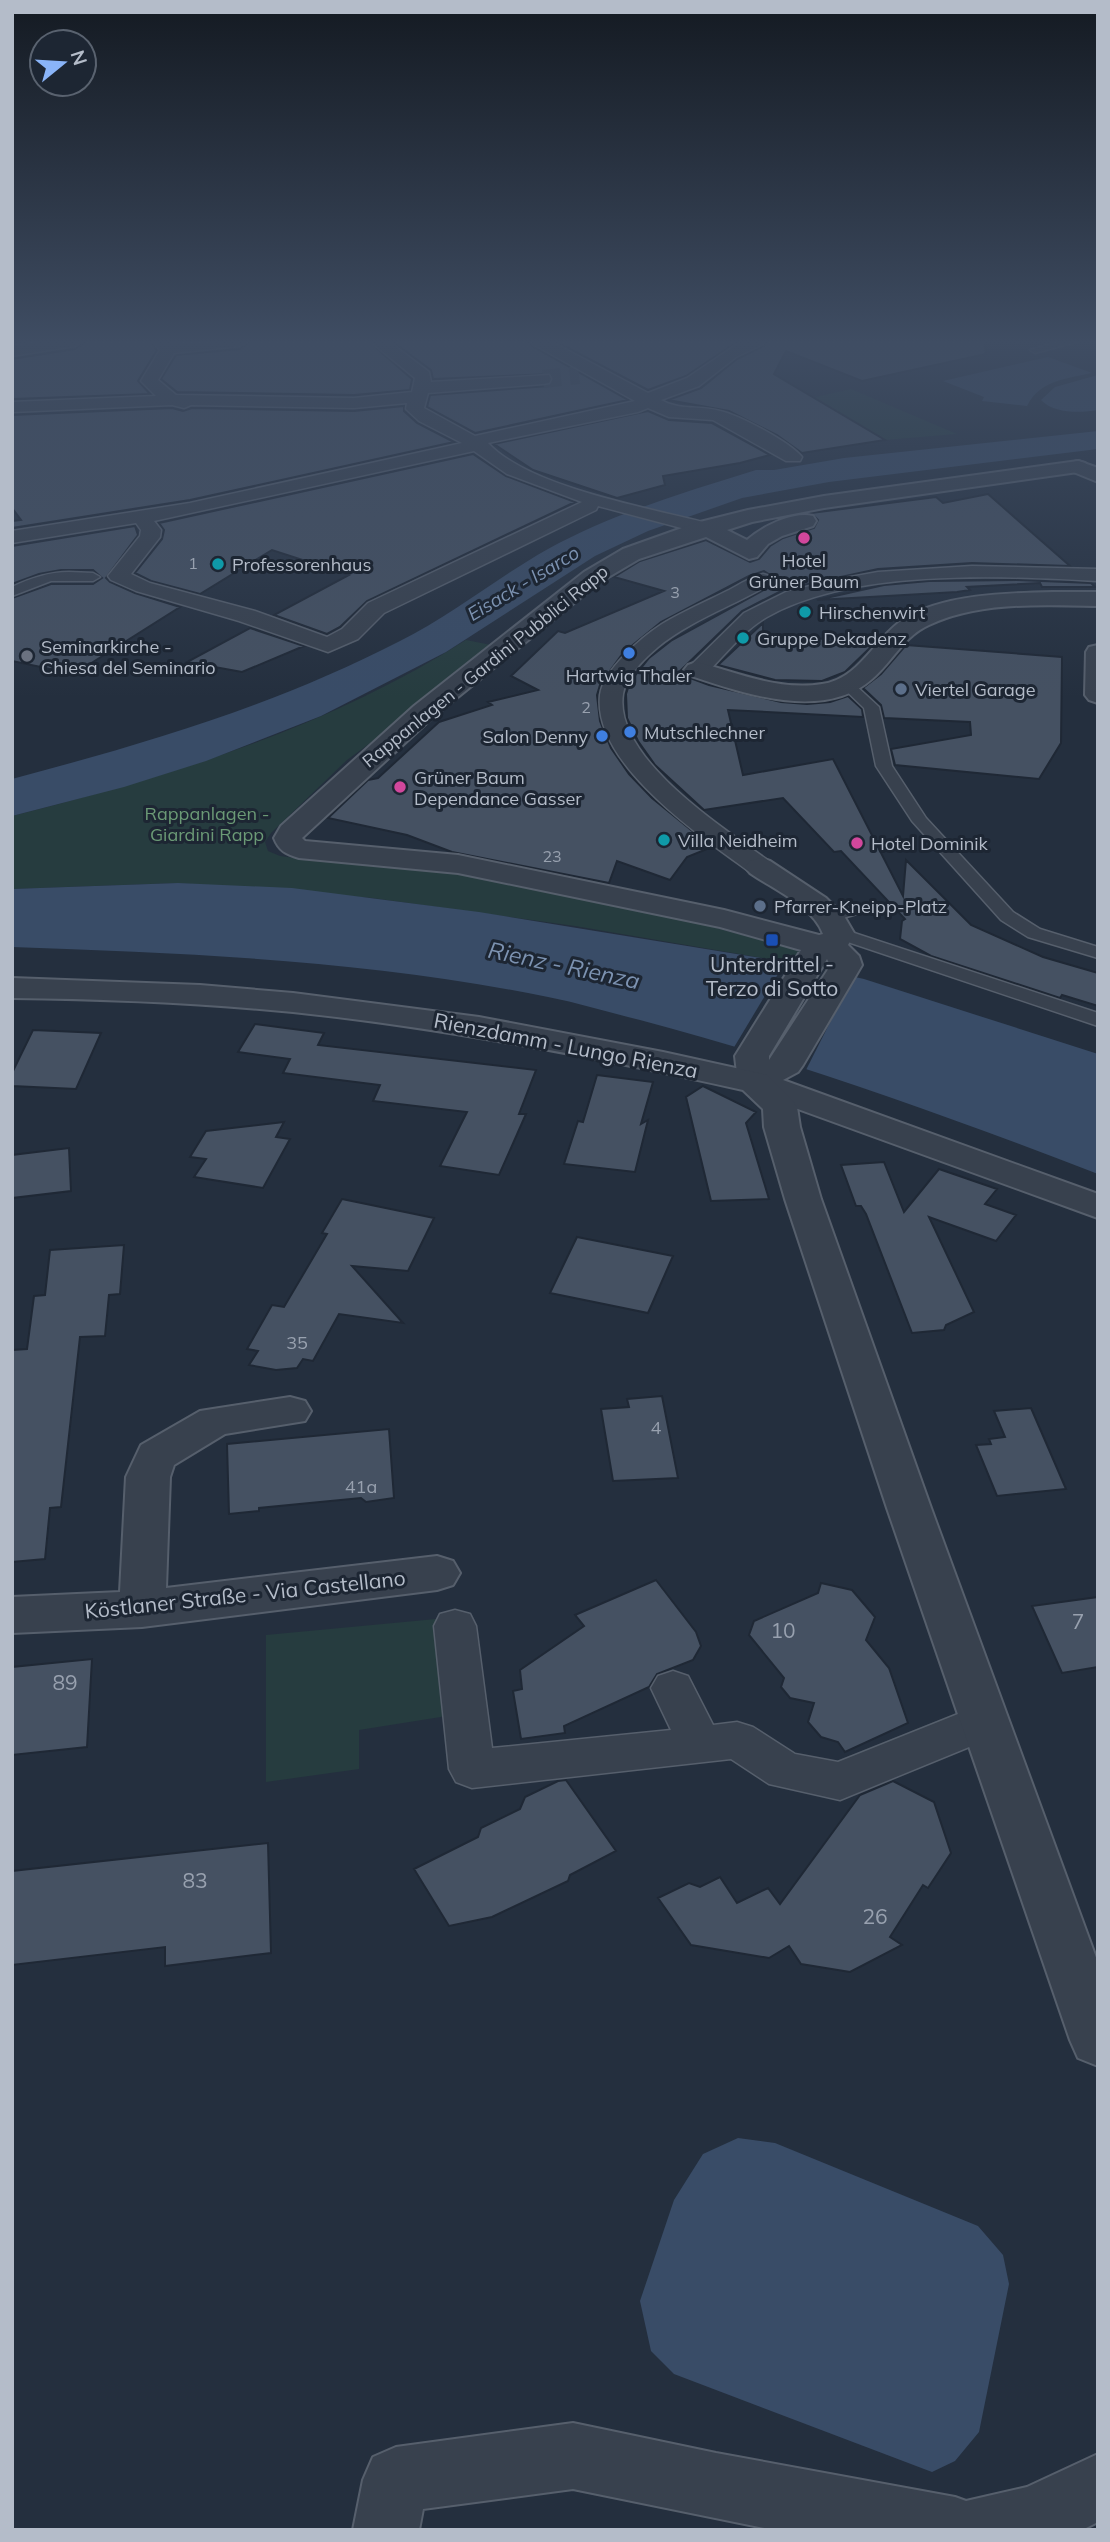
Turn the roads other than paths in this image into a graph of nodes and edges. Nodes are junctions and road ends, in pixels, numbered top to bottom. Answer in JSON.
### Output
{"nodes":[{"id":1,"x":410,"y":460,"type":"edge"},
{"id":2,"x":498,"y":460,"type":"edge"},
{"id":3,"x":1088,"y":466,"type":"edge"},
{"id":4,"x":1098,"y":476,"type":"edge"},
{"id":5,"x":589,"y":506,"type":"dead end"},
{"id":6,"x":895,"y":508,"type":"dead end"},
{"id":7,"x":141,"y":517,"type":"junction"},
{"id":8,"x":696,"y":526,"type":"junction"},
{"id":9,"x":12,"y":537,"type":"edge"},
{"id":10,"x":749,"y":552,"type":"junction"},
{"id":11,"x":1098,"y":575,"type":"edge"},
{"id":12,"x":118,"y":576,"type":"junction"},
{"id":13,"x":93,"y":577,"type":"joint"},
{"id":14,"x":763,"y":580,"type":"junction"},
{"id":15,"x":12,"y":592,"type":"edge"},
{"id":16,"x":801,"y":593,"type":"junction"},
{"id":17,"x":1098,"y":599,"type":"edge"},
{"id":18,"x":1098,"y":652,"type":"edge"},
{"id":19,"x":697,"y":670,"type":"joint"},
{"id":20,"x":847,"y":685,"type":"junction"},
{"id":21,"x":1098,"y":695,"type":"edge"},
{"id":22,"x":760,"y":867,"type":"joint"},
{"id":23,"x":830,"y":934,"type":"junction"},
{"id":24,"x":1098,"y":953,"type":"edge"},
{"id":25,"x":12,"y":988,"type":"edge"},
{"id":26,"x":1098,"y":1020,"type":"edge"},
{"id":27,"x":764,"y":1068,"type":"junction"},
{"id":28,"x":1098,"y":1207,"type":"edge"},
{"id":29,"x":290,"y":1411,"type":"dead end"},
{"id":30,"x":436,"y":1573,"type":"dead end"},
{"id":31,"x":142,"y":1609,"type":"junction"},
{"id":32,"x":12,"y":1615,"type":"edge"},
{"id":33,"x":455,"y":1626,"type":"dead end"},
{"id":34,"x":673,"y":1688,"type":"dead end"},
{"id":35,"x":958,"y":1732,"type":"dead end"},
{"id":36,"x":700,"y":1745,"type":"junction"},
{"id":37,"x":1098,"y":2040,"type":"edge"},
{"id":38,"x":1098,"y":2487,"type":"edge"},
{"id":39,"x":386,"y":2530,"type":"edge"},
{"id":40,"x":955,"y":2530,"type":"edge"},
{"id":41,"x":978,"y":2530,"type":"edge"}],
"edges":[{"from":1,"to":7,"type":"street"},
{"from":2,"to":8,"type":"street"},
{"from":3,"to":4,"type":"street"},
{"from":3,"to":8,"type":"street"},
{"from":5,"to":12,"type":"street"},
{"from":6,"to":10,"type":"street"},
{"from":7,"to":9,"type":"street"},
{"from":7,"to":12,"type":"street"},
{"from":8,"to":10,"type":"street"},
{"from":8,"to":23,"type":"street","name":"Rappanlagen - Gardini Pubblici Rapp"},
{"from":10,"to":14,"type":"street"},
{"from":11,"to":16,"type":"street"},
{"from":12,"to":13,"type":"street"},
{"from":13,"to":15,"type":"lane"},
{"from":14,"to":16,"type":"street"},
{"from":14,"to":22,"type":"street"},
{"from":16,"to":19,"type":"street"},
{"from":17,"to":20,"type":"street"},
{"from":18,"to":21,"type":"street"},
{"from":19,"to":20,"type":"street"},
{"from":20,"to":24,"type":"lane"},
{"from":22,"to":23,"type":"street"},
{"from":23,"to":26,"type":"lane"},
{"from":23,"to":27,"type":"street"},
{"from":23,"to":27,"type":"street"},
{"from":25,"to":27,"type":"street","name":"Rienzdamm - Lungo Rienza"},
{"from":27,"to":28,"type":"street","name":"Rienzdamm - Lungo Rienza"},
{"from":27,"to":37,"type":"street"},
{"from":29,"to":31,"type":"street"},
{"from":30,"to":31,"type":"street","name":"Köstlaner Straße - Via Castellano"},
{"from":31,"to":32,"type":"street","name":"Köstlaner Straße - Via Castellano"},
{"from":33,"to":36,"type":"street"},
{"from":34,"to":36,"type":"street"},
{"from":35,"to":36,"type":"street"},
{"from":38,"to":41,"type":"street"},
{"from":39,"to":40,"type":"street"}]}
